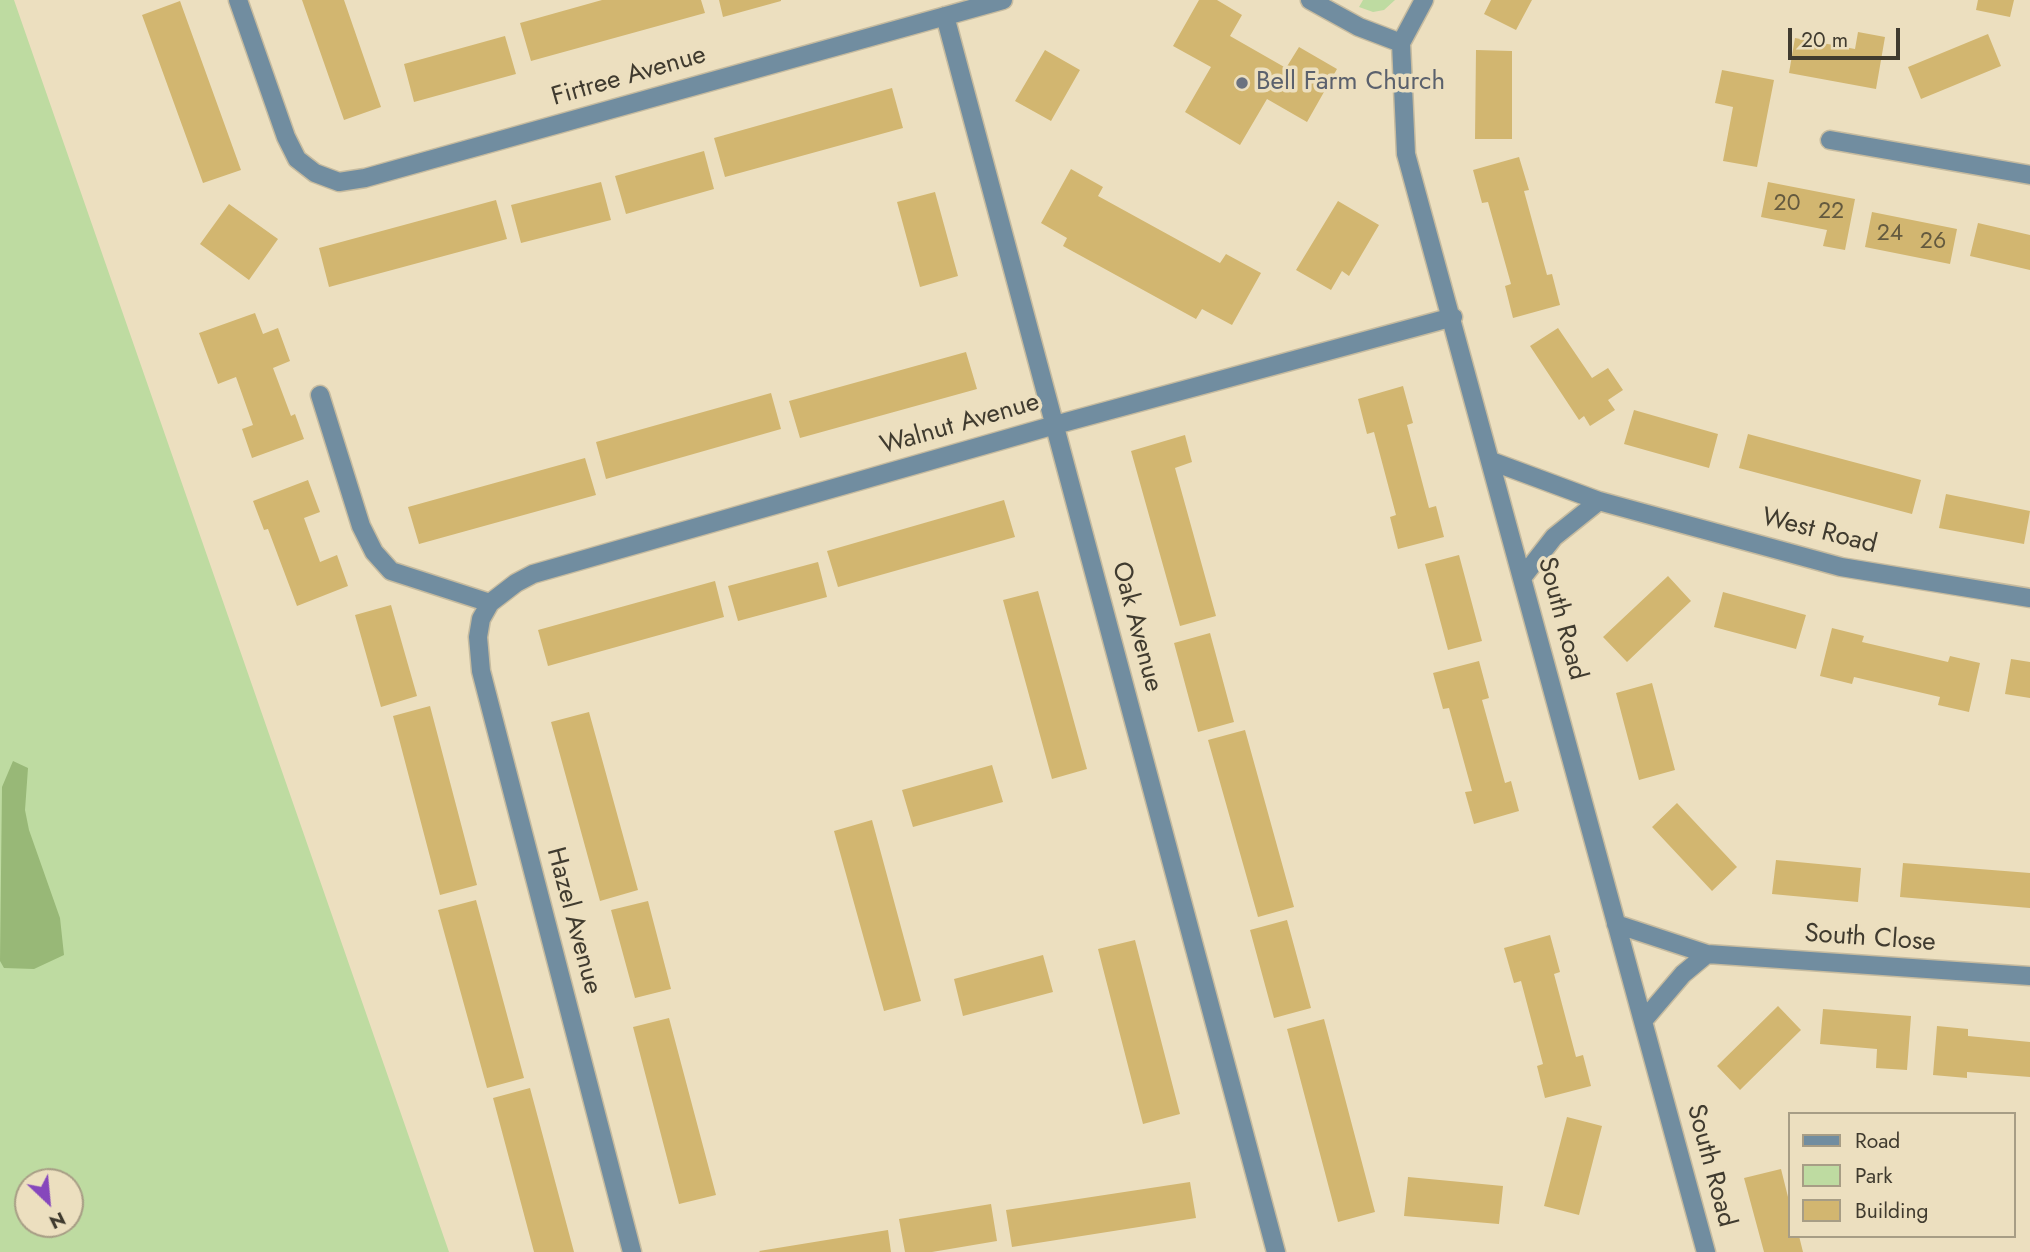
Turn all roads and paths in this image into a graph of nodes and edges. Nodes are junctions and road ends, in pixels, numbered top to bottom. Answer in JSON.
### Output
{"nodes":[{"id":1,"x":238,"y":0,"type":"edge"},
{"id":2,"x":1003,"y":0,"type":"edge"},
{"id":3,"x":1310,"y":0,"type":"edge"},
{"id":4,"x":1424,"y":0,"type":"edge"},
{"id":5,"x":945,"y":16,"type":"junction"},
{"id":6,"x":1401,"y":43,"type":"junction"},
{"id":7,"x":1830,"y":140,"type":"dead end"},
{"id":8,"x":2030,"y":175,"type":"edge"},
{"id":9,"x":1453,"y":317,"type":"junction"},
{"id":10,"x":320,"y":395,"type":"dead end"},
{"id":11,"x":1055,"y":425,"type":"junction"},
{"id":12,"x":1491,"y":461,"type":"junction"},
{"id":13,"x":1599,"y":501,"type":"junction"},
{"id":14,"x":1522,"y":578,"type":"junction"},
{"id":15,"x":2030,"y":598,"type":"edge"},
{"id":16,"x":490,"y":603,"type":"junction"},
{"id":17,"x":1616,"y":924,"type":"junction"},
{"id":18,"x":1707,"y":954,"type":"junction"},
{"id":19,"x":2030,"y":976,"type":"edge"},
{"id":20,"x":1643,"y":1021,"type":"junction"},
{"id":21,"x":632,"y":1252,"type":"edge"},
{"id":22,"x":1276,"y":1252,"type":"edge"},
{"id":23,"x":1706,"y":1252,"type":"edge"}],
"edges":[{"from":1,"to":5,"type":"street","name":"Firtree Avenue"},
{"from":2,"to":5,"type":"street","name":"Firtree Avenue"},
{"from":3,"to":6,"type":"street"},
{"from":4,"to":6,"type":"street"},
{"from":5,"to":11,"type":"street","name":"Oak Avenue"},
{"from":6,"to":9,"type":"street","name":"South Road"},
{"from":7,"to":8,"type":"street"},
{"from":9,"to":11,"type":"street","name":"Walnut Avenue"},
{"from":9,"to":12,"type":"street","name":"South Road"},
{"from":10,"to":16,"type":"street"},
{"from":11,"to":16,"type":"street","name":"Walnut Avenue"},
{"from":11,"to":22,"type":"street","name":"Oak Avenue"},
{"from":12,"to":13,"type":"street","name":"West Road"},
{"from":12,"to":14,"type":"street","name":"South Road"},
{"from":13,"to":14,"type":"street"},
{"from":13,"to":15,"type":"street","name":"West Road"},
{"from":14,"to":17,"type":"street","name":"South Road"},
{"from":16,"to":21,"type":"street","name":"Hazel Avenue"},
{"from":17,"to":18,"type":"street","name":"South Close"},
{"from":17,"to":20,"type":"street","name":"South Road"},
{"from":18,"to":19,"type":"street","name":"South Close"},
{"from":18,"to":20,"type":"street"},
{"from":20,"to":23,"type":"street","name":"South Road"}]}
